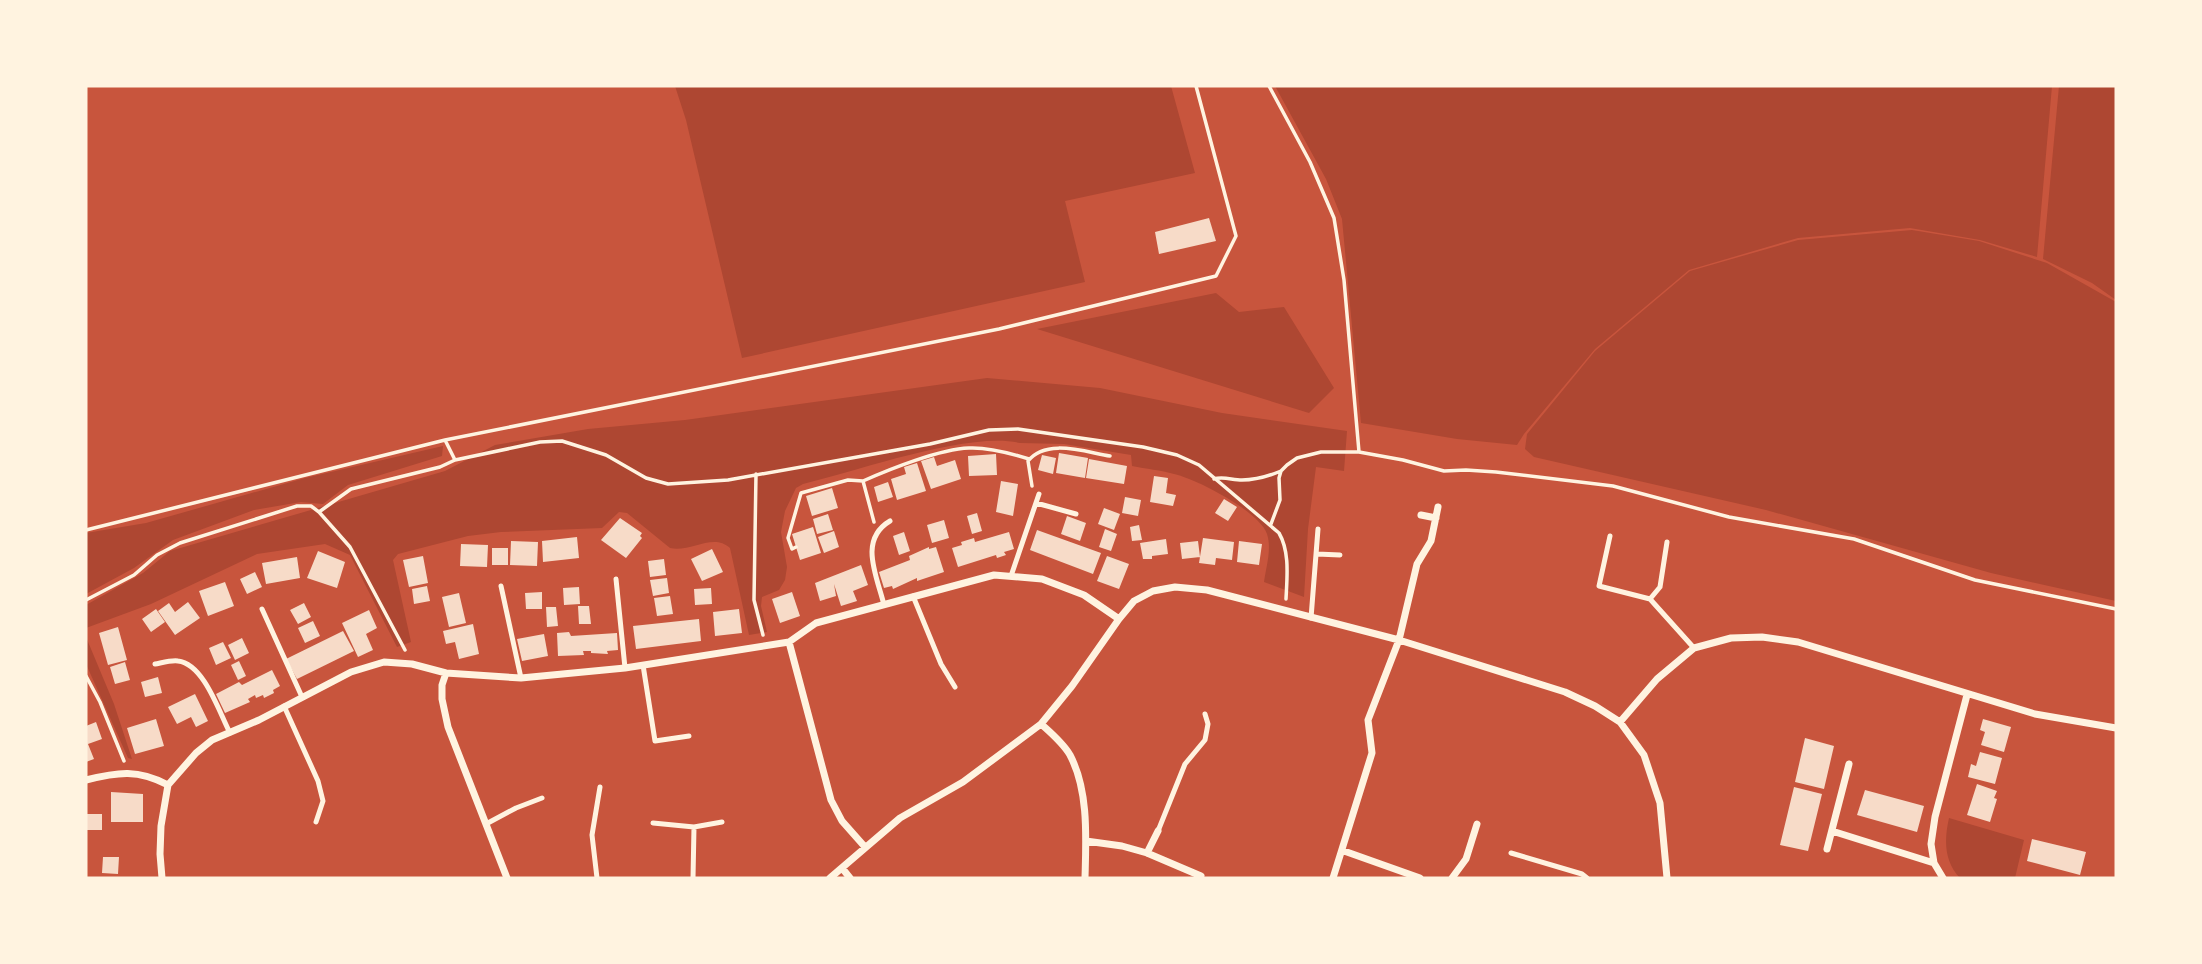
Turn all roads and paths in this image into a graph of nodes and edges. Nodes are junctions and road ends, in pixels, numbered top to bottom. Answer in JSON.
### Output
{"nodes":[{"id":1,"x":1196,"y":86,"type":"edge"},
{"id":2,"x":1269,"y":86,"type":"edge"},
{"id":3,"x":445,"y":440,"type":"junction"},
{"id":4,"x":1359,"y":452,"type":"junction"},
{"id":5,"x":1110,"y":456,"type":"dead end"},
{"id":6,"x":1029,"y":459,"type":"junction"},
{"id":7,"x":455,"y":460,"type":"junction"},
{"id":8,"x":1281,"y":471,"type":"junction"},
{"id":9,"x":756,"y":474,"type":"junction"},
{"id":10,"x":1214,"y":479,"type":"junction"},
{"id":11,"x":863,"y":481,"type":"junction"},
{"id":12,"x":1038,"y":498,"type":"junction"},
{"id":13,"x":1438,"y":507,"type":"dead end"},
{"id":14,"x":320,"y":512,"type":"junction"},
{"id":15,"x":1076,"y":514,"type":"dead end"},
{"id":16,"x":1422,"y":515,"type":"dead end"},
{"id":17,"x":1436,"y":518,"type":"junction"},
{"id":18,"x":890,"y":521,"type":"dead end"},
{"id":19,"x":1270,"y":524,"type":"junction"},
{"id":20,"x":1318,"y":529,"type":"dead end"},
{"id":21,"x":86,"y":530,"type":"edge"},
{"id":22,"x":877,"y":532,"type":"junction"},
{"id":23,"x":1611,"y":536,"type":"dead end"},
{"id":24,"x":1667,"y":542,"type":"dead end"},
{"id":25,"x":796,"y":547,"type":"dead end"},
{"id":26,"x":1317,"y":554,"type":"junction"},
{"id":27,"x":1340,"y":555,"type":"dead end"},
{"id":28,"x":1011,"y":576,"type":"junction"},
{"id":29,"x":616,"y":579,"type":"dead end"},
{"id":30,"x":501,"y":586,"type":"dead end"},
{"id":31,"x":913,"y":596,"type":"junction"},
{"id":32,"x":1650,"y":599,"type":"junction"},
{"id":33,"x":86,"y":600,"type":"edge"},
{"id":34,"x":884,"y":605,"type":"junction"},
{"id":35,"x":262,"y":609,"type":"dead end"},
{"id":36,"x":2116,"y":609,"type":"edge"},
{"id":37,"x":1285,"y":611,"type":"junction"},
{"id":38,"x":1311,"y":618,"type":"junction"},
{"id":39,"x":1119,"y":619,"type":"junction"},
{"id":40,"x":1399,"y":640,"type":"junction"},
{"id":41,"x":789,"y":642,"type":"junction"},
{"id":42,"x":761,"y":648,"type":"junction"},
{"id":43,"x":1694,"y":648,"type":"junction"},
{"id":44,"x":155,"y":664,"type":"dead end"},
{"id":45,"x":412,"y":664,"type":"junction"},
{"id":46,"x":643,"y":665,"type":"junction"},
{"id":47,"x":625,"y":668,"type":"junction"},
{"id":48,"x":446,"y":673,"type":"junction"},
{"id":49,"x":86,"y":676,"type":"edge"},
{"id":50,"x":520,"y":678,"type":"junction"},
{"id":51,"x":956,"y":687,"type":"dead end"},
{"id":52,"x":1967,"y":695,"type":"junction"},
{"id":53,"x":302,"y":697,"type":"junction"},
{"id":54,"x":284,"y":706,"type":"junction"},
{"id":55,"x":1205,"y":714,"type":"dead end"},
{"id":56,"x":1620,"y":722,"type":"junction"},
{"id":57,"x":1041,"y":724,"type":"junction"},
{"id":58,"x":2116,"y":728,"type":"edge"},
{"id":59,"x":230,"y":733,"type":"junction"},
{"id":60,"x":689,"y":736,"type":"dead end"},
{"id":61,"x":1849,"y":764,"type":"dead end"},
{"id":62,"x":129,"y":772,"type":"junction"},
{"id":63,"x":86,"y":780,"type":"edge"},
{"id":64,"x":168,"y":785,"type":"junction"},
{"id":65,"x":600,"y":788,"type":"dead end"},
{"id":66,"x":542,"y":798,"type":"dead end"},
{"id":67,"x":316,"y":822,"type":"dead end"},
{"id":68,"x":722,"y":822,"type":"dead end"},
{"id":69,"x":653,"y":823,"type":"dead end"},
{"id":70,"x":486,"y":824,"type":"junction"},
{"id":71,"x":1477,"y":824,"type":"dead end"},
{"id":72,"x":694,"y":827,"type":"junction"},
{"id":73,"x":1158,"y":831,"type":"joint"},
{"id":74,"x":1832,"y":831,"type":"junction"},
{"id":75,"x":1086,"y":841,"type":"junction"},
{"id":76,"x":865,"y":848,"type":"junction"},
{"id":77,"x":1827,"y":849,"type":"dead end"},
{"id":78,"x":1343,"y":851,"type":"junction"},
{"id":79,"x":1147,"y":853,"type":"junction"},
{"id":80,"x":1511,"y":853,"type":"dead end"},
{"id":81,"x":1934,"y":863,"type":"junction"},
{"id":82,"x":842,"y":868,"type":"junction"},
{"id":83,"x":1201,"y":876,"type":"dead end"},
{"id":84,"x":162,"y":878,"type":"edge"},
{"id":85,"x":508,"y":878,"type":"edge"},
{"id":86,"x":597,"y":878,"type":"edge"},
{"id":87,"x":693,"y":878,"type":"edge"},
{"id":88,"x":830,"y":878,"type":"edge"},
{"id":89,"x":850,"y":878,"type":"edge"},
{"id":90,"x":1085,"y":878,"type":"edge"},
{"id":91,"x":1334,"y":878,"type":"edge"},
{"id":92,"x":1420,"y":878,"type":"edge"},
{"id":93,"x":1452,"y":878,"type":"edge"},
{"id":94,"x":1587,"y":878,"type":"edge"},
{"id":95,"x":1667,"y":878,"type":"edge"},
{"id":96,"x":1943,"y":878,"type":"edge"}],
"edges":[{"from":1,"to":3,"type":"path"},
{"from":2,"to":4,"type":"path"},
{"from":3,"to":7,"type":"path"},
{"from":3,"to":21,"type":"path"},
{"from":4,"to":8,"type":"path"},
{"from":4,"to":36,"type":"path"},
{"from":5,"to":6,"type":"path"},
{"from":6,"to":11,"type":"path"},
{"from":6,"to":12,"type":"path"},
{"from":7,"to":9,"type":"path"},
{"from":7,"to":14,"type":"path"},
{"from":8,"to":10,"type":"path"},
{"from":8,"to":19,"type":"path"},
{"from":9,"to":10,"type":"path"},
{"from":9,"to":42,"type":"path"},
{"from":10,"to":19,"type":"path"},
{"from":11,"to":22,"type":"path"},
{"from":11,"to":25,"type":"path"},
{"from":12,"to":15,"type":"lane"},
{"from":12,"to":28,"type":"lane"},
{"from":13,"to":17,"type":"street"},
{"from":14,"to":33,"type":"path"},
{"from":14,"to":45,"type":"path"},
{"from":16,"to":17,"type":"street"},
{"from":17,"to":40,"type":"street"},
{"from":18,"to":22,"type":"lane"},
{"from":19,"to":37,"type":"path"},
{"from":20,"to":26,"type":"lane"},
{"from":22,"to":34,"type":"lane"},
{"from":23,"to":32,"type":"lane"},
{"from":24,"to":32,"type":"lane"},
{"from":26,"to":27,"type":"lane"},
{"from":26,"to":38,"type":"lane"},
{"from":28,"to":31,"type":"street"},
{"from":28,"to":39,"type":"street"},
{"from":29,"to":47,"type":"lane"},
{"from":30,"to":50,"type":"lane"},
{"from":31,"to":34,"type":"street"},
{"from":31,"to":51,"type":"lane"},
{"from":32,"to":43,"type":"lane"},
{"from":34,"to":41,"type":"street"},
{"from":35,"to":53,"type":"lane"},
{"from":37,"to":38,"type":"street"},
{"from":37,"to":39,"type":"street"},
{"from":38,"to":40,"type":"street"},
{"from":39,"to":57,"type":"street"},
{"from":40,"to":56,"type":"street"},
{"from":40,"to":78,"type":"street"},
{"from":41,"to":42,"type":"street"},
{"from":41,"to":76,"type":"street"},
{"from":42,"to":46,"type":"street"},
{"from":43,"to":52,"type":"street"},
{"from":43,"to":56,"type":"street"},
{"from":44,"to":59,"type":"lane"},
{"from":45,"to":48,"type":"street"},
{"from":45,"to":53,"type":"street"},
{"from":46,"to":47,"type":"street"},
{"from":46,"to":60,"type":"lane"},
{"from":47,"to":50,"type":"street"},
{"from":48,"to":50,"type":"street"},
{"from":48,"to":70,"type":"street"},
{"from":49,"to":62,"type":"path"},
{"from":52,"to":58,"type":"street"},
{"from":52,"to":81,"type":"street"},
{"from":53,"to":54,"type":"street"},
{"from":54,"to":59,"type":"street"},
{"from":54,"to":67,"type":"lane"},
{"from":55,"to":73,"type":"lane"},
{"from":56,"to":95,"type":"street"},
{"from":57,"to":75,"type":"street"},
{"from":57,"to":76,"type":"street"},
{"from":59,"to":64,"type":"street"},
{"from":61,"to":74,"type":"street"},
{"from":62,"to":63,"type":"street"},
{"from":62,"to":64,"type":"street"},
{"from":64,"to":84,"type":"street"},
{"from":65,"to":86,"type":"lane"},
{"from":66,"to":70,"type":"lane"},
{"from":68,"to":72,"type":"lane"},
{"from":69,"to":72,"type":"lane"},
{"from":70,"to":85,"type":"street"},
{"from":71,"to":93,"type":"street"},
{"from":72,"to":87,"type":"lane"},
{"from":73,"to":79,"type":"street"},
{"from":74,"to":77,"type":"street"},
{"from":74,"to":81,"type":"street"},
{"from":75,"to":79,"type":"street"},
{"from":75,"to":90,"type":"street"},
{"from":76,"to":82,"type":"street"},
{"from":78,"to":91,"type":"street"},
{"from":78,"to":92,"type":"street"},
{"from":79,"to":83,"type":"street"},
{"from":80,"to":94,"type":"lane"},
{"from":81,"to":96,"type":"street"},
{"from":82,"to":88,"type":"street"},
{"from":82,"to":89,"type":"street"}]}
